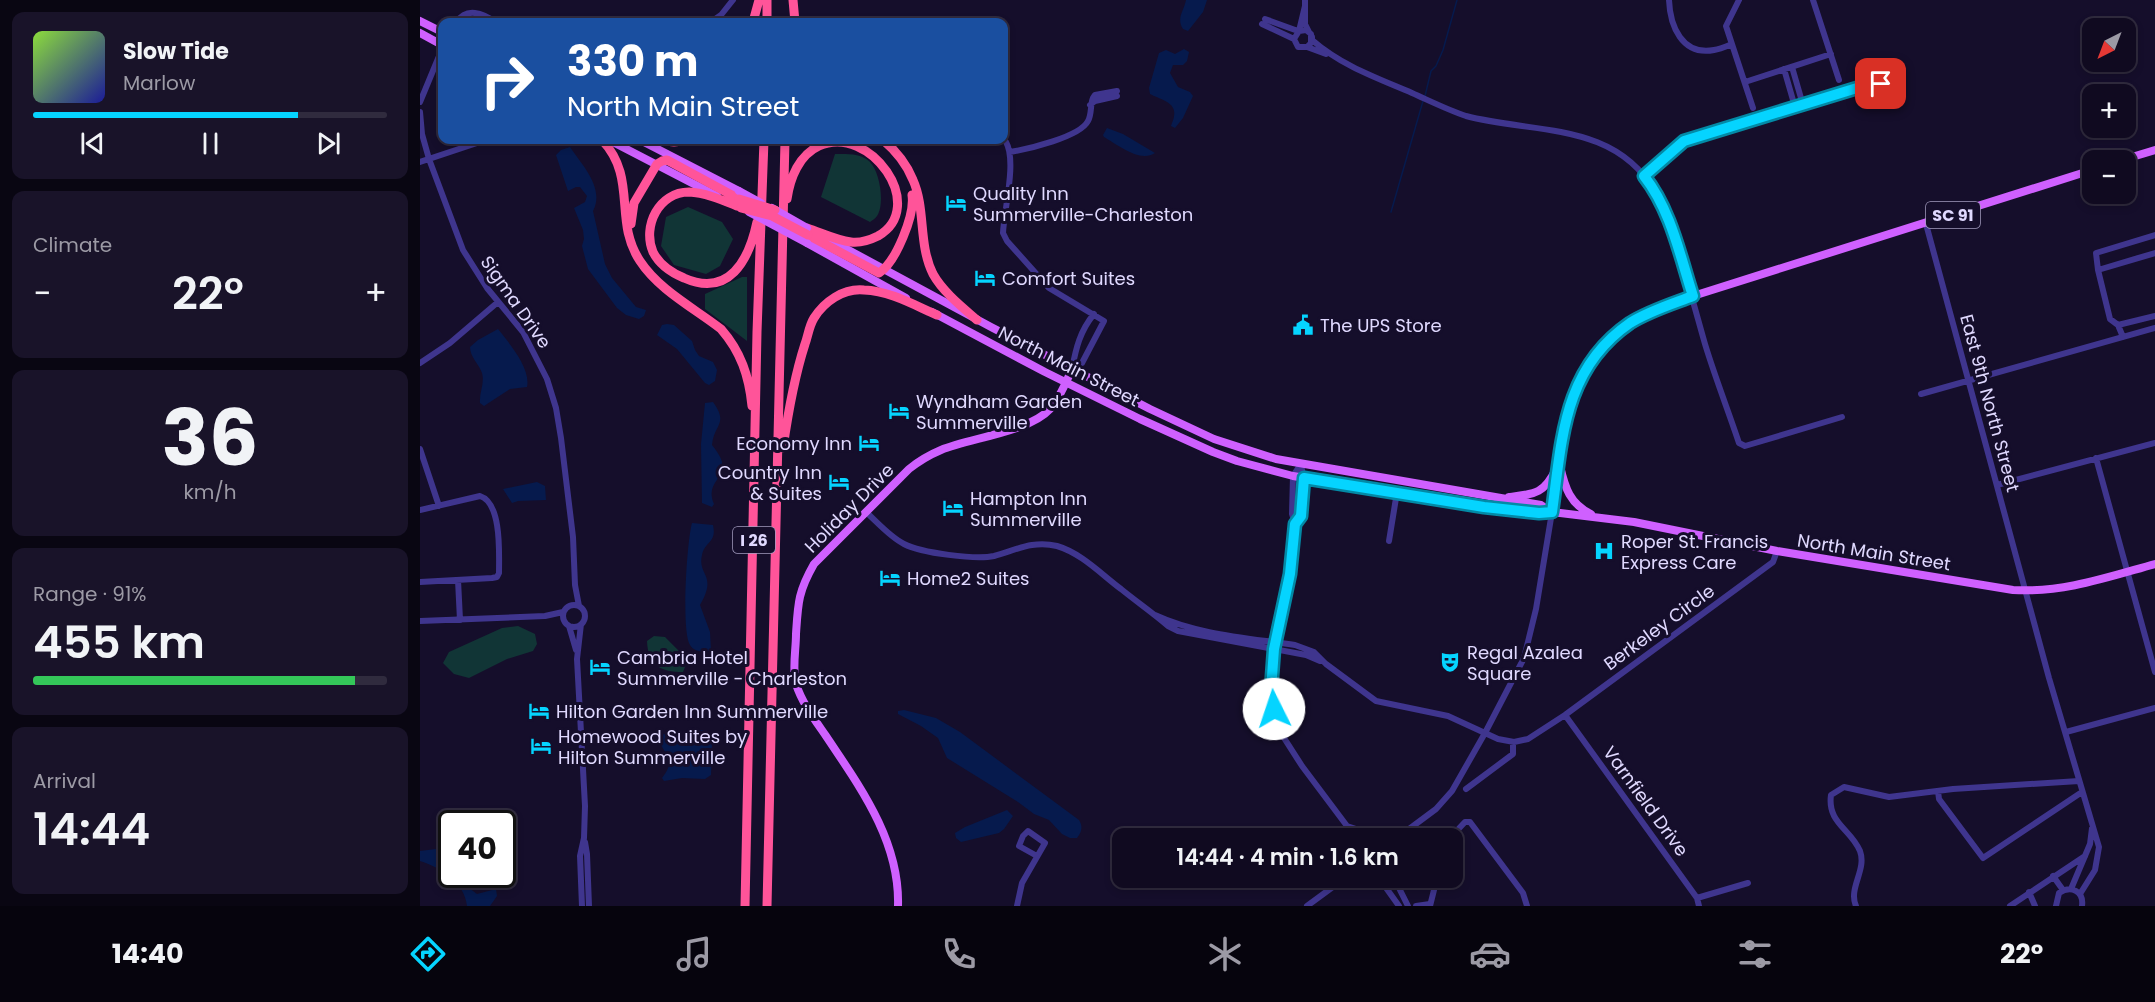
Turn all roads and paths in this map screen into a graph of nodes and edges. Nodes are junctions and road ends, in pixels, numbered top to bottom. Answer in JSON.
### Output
{"nodes":[{"id":1,"x":733,"y":0,"type":"edge"},
{"id":2,"x":759,"y":0,"type":"edge"},
{"id":3,"x":767,"y":0,"type":"edge"},
{"id":4,"x":791,"y":0,"type":"edge"},
{"id":5,"x":1669,"y":0,"type":"edge"},
{"id":6,"x":1739,"y":0,"type":"edge"},
{"id":7,"x":1813,"y":0,"type":"edge"},
{"id":8,"x":1305,"y":3,"type":"edge"},
{"id":9,"x":460,"y":18,"type":"edge"},
{"id":10,"x":488,"y":18,"type":"edge"},
{"id":11,"x":717,"y":18,"type":"edge"},
{"id":12,"x":754,"y":18,"type":"edge"},
{"id":13,"x":767,"y":18,"type":"edge"},
{"id":14,"x":789,"y":18,"type":"edge"},
{"id":15,"x":794,"y":18,"type":"edge"},
{"id":16,"x":420,"y":21,"type":"edge"},
{"id":17,"x":438,"y":30,"type":"edge"},
{"id":18,"x":1298,"y":31,"type":"junction"},
{"id":19,"x":420,"y":33,"type":"edge"},
{"id":20,"x":1311,"y":34,"type":"junction"},
{"id":21,"x":1294,"y":39,"type":"junction"},
{"id":22,"x":438,"y":44,"type":"edge"},
{"id":23,"x":1732,"y":44,"type":"junction"},
{"id":24,"x":1307,"y":48,"type":"junction"},
{"id":25,"x":1831,"y":54,"type":"junction"},
{"id":26,"x":438,"y":57,"type":"edge"},
{"id":27,"x":1335,"y":57,"type":"junction"},
{"id":28,"x":1792,"y":67,"type":"junction"},
{"id":29,"x":1784,"y":69,"type":"junction"},
{"id":30,"x":1882,"y":71,"type":"dead end"},
{"id":31,"x":1839,"y":80,"type":"dead end"},
{"id":32,"x":1745,"y":82,"type":"junction"},
{"id":33,"x":1870,"y":84,"type":"junction"},
{"id":34,"x":1886,"y":84,"type":"dead end"},
{"id":35,"x":1117,"y":93,"type":"dead end"},
{"id":36,"x":420,"y":102,"type":"edge"},
{"id":37,"x":1803,"y":105,"type":"junction"},
{"id":38,"x":1796,"y":107,"type":"junction"},
{"id":39,"x":1753,"y":108,"type":"dead end"},
{"id":40,"x":420,"y":112,"type":"edge"},
{"id":41,"x":474,"y":144,"type":"edge"},
{"id":42,"x":605,"y":144,"type":"edge"},
{"id":43,"x":617,"y":144,"type":"edge"},
{"id":44,"x":646,"y":144,"type":"edge"},
{"id":45,"x":764,"y":144,"type":"edge"},
{"id":46,"x":785,"y":144,"type":"edge"},
{"id":47,"x":827,"y":144,"type":"edge"},
{"id":48,"x":847,"y":144,"type":"edge"},
{"id":49,"x":887,"y":144,"type":"edge"},
{"id":50,"x":1007,"y":144,"type":"edge"},
{"id":51,"x":1010,"y":153,"type":"junction"},
{"id":52,"x":2154,"y":153,"type":"edge"},
{"id":53,"x":2136,"y":157,"type":"edge"},
{"id":54,"x":429,"y":159,"type":"junction"},
{"id":55,"x":901,"y":160,"type":"junction"},
{"id":56,"x":420,"y":162,"type":"edge"},
{"id":57,"x":657,"y":164,"type":"junction"},
{"id":58,"x":2082,"y":173,"type":"edge"},
{"id":59,"x":1644,"y":176,"type":"junction"},
{"id":60,"x":762,"y":196,"type":"junction"},
{"id":61,"x":739,"y":201,"type":"junction"},
{"id":62,"x":775,"y":210,"type":"joint"},
{"id":63,"x":1926,"y":224,"type":"junction"},
{"id":64,"x":808,"y":235,"type":"junction"},
{"id":65,"x":2155,"y":235,"type":"edge"},
{"id":66,"x":782,"y":237,"type":"junction"},
{"id":67,"x":630,"y":240,"type":"junction"},
{"id":68,"x":2155,"y":253,"type":"edge"},
{"id":69,"x":885,"y":270,"type":"junction"},
{"id":70,"x":2098,"y":270,"type":"junction"},
{"id":71,"x":1693,"y":296,"type":"junction"},
{"id":72,"x":498,"y":302,"type":"junction"},
{"id":73,"x":1094,"y":314,"type":"junction"},
{"id":74,"x":938,"y":315,"type":"junction"},
{"id":75,"x":2155,"y":316,"type":"edge"},
{"id":76,"x":977,"y":320,"type":"junction"},
{"id":77,"x":2118,"y":325,"type":"junction"},
{"id":78,"x":2155,"y":328,"type":"edge"},
{"id":79,"x":2123,"y":337,"type":"junction"},
{"id":80,"x":420,"y":363,"type":"edge"},
{"id":81,"x":1072,"y":369,"type":"junction"},
{"id":82,"x":1968,"y":380,"type":"junction"},
{"id":83,"x":1066,"y":382,"type":"junction"},
{"id":84,"x":1921,"y":394,"type":"dead end"},
{"id":85,"x":1842,"y":417,"type":"dead end"},
{"id":86,"x":2155,"y":442,"type":"edge"},
{"id":87,"x":420,"y":448,"type":"edge"},
{"id":88,"x":756,"y":448,"type":"junction"},
{"id":89,"x":2096,"y":458,"type":"junction"},
{"id":90,"x":1559,"y":462,"type":"junction"},
{"id":91,"x":1301,"y":464,"type":"junction"},
{"id":92,"x":1293,"y":476,"type":"junction"},
{"id":93,"x":1304,"y":478,"type":"junction"},
{"id":94,"x":1997,"y":485,"type":"junction"},
{"id":95,"x":778,"y":486,"type":"junction"},
{"id":96,"x":1397,"y":492,"type":"junction"},
{"id":97,"x":1495,"y":499,"type":"junction"},
{"id":98,"x":439,"y":506,"type":"junction"},
{"id":99,"x":420,"y":510,"type":"edge"},
{"id":100,"x":866,"y":512,"type":"junction"},
{"id":101,"x":1552,"y":512,"type":"junction"},
{"id":102,"x":1601,"y":518,"type":"junction"},
{"id":103,"x":1295,"y":524,"type":"junction"},
{"id":104,"x":1389,"y":541,"type":"dead end"},
{"id":105,"x":1777,"y":551,"type":"junction"},
{"id":106,"x":2155,"y":564,"type":"edge"},
{"id":107,"x":2126,"y":572,"type":"junction"},
{"id":108,"x":458,"y":580,"type":"junction"},
{"id":109,"x":420,"y":582,"type":"edge"},
{"id":110,"x":575,"y":585,"type":"junction"},
{"id":111,"x":2026,"y":590,"type":"junction"},
{"id":112,"x":569,"y":605,"type":"junction"},
{"id":113,"x":579,"y":606,"type":"junction"},
{"id":114,"x":563,"y":612,"type":"junction"},
{"id":115,"x":545,"y":616,"type":"junction"},
{"id":116,"x":460,"y":620,"type":"junction"},
{"id":117,"x":420,"y":621,"type":"edge"},
{"id":118,"x":567,"y":624,"type":"junction"},
{"id":119,"x":581,"y":624,"type":"junction"},
{"id":120,"x":1274,"y":645,"type":"junction"},
{"id":121,"x":578,"y":659,"type":"junction"},
{"id":122,"x":2155,"y":672,"type":"edge"},
{"id":123,"x":2155,"y":708,"type":"edge"},
{"id":124,"x":1565,"y":715,"type":"junction"},
{"id":125,"x":2066,"y":732,"type":"junction"},
{"id":126,"x":1485,"y":733,"type":"junction"},
{"id":127,"x":1513,"y":742,"type":"junction"},
{"id":128,"x":2079,"y":782,"type":"junction"},
{"id":129,"x":1466,"y":789,"type":"dead end"},
{"id":130,"x":1938,"y":791,"type":"junction"},
{"id":131,"x":2082,"y":792,"type":"junction"},
{"id":132,"x":1347,"y":826,"type":"joint"},
{"id":133,"x":2093,"y":827,"type":"junction"},
{"id":134,"x":1353,"y":828,"type":"edge"},
{"id":135,"x":1411,"y":828,"type":"edge"},
{"id":136,"x":1459,"y":828,"type":"edge"},
{"id":137,"x":584,"y":838,"type":"junction"},
{"id":138,"x":2090,"y":844,"type":"junction"},
{"id":139,"x":2098,"y":844,"type":"junction"},
{"id":140,"x":1037,"y":856,"type":"dead end"},
{"id":141,"x":2085,"y":856,"type":"junction"},
{"id":142,"x":2053,"y":876,"type":"junction"},
{"id":143,"x":1748,"y":883,"type":"dead end"},
{"id":144,"x":1331,"y":888,"type":"edge"},
{"id":145,"x":1386,"y":888,"type":"edge"},
{"id":146,"x":1399,"y":888,"type":"edge"},
{"id":147,"x":1434,"y":888,"type":"edge"},
{"id":148,"x":2071,"y":889,"type":"junction"},
{"id":149,"x":2063,"y":890,"type":"junction"},
{"id":150,"x":2029,"y":892,"type":"junction"},
{"id":151,"x":2080,"y":894,"type":"junction"},
{"id":152,"x":1697,"y":898,"type":"junction"},
{"id":153,"x":1429,"y":905,"type":"edge"},
{"id":154,"x":582,"y":906,"type":"edge"},
{"id":155,"x":589,"y":906,"type":"edge"},
{"id":156,"x":746,"y":906,"type":"edge"},
{"id":157,"x":767,"y":906,"type":"edge"},
{"id":158,"x":898,"y":906,"type":"edge"},
{"id":159,"x":1017,"y":906,"type":"edge"},
{"id":160,"x":1307,"y":906,"type":"edge"},
{"id":161,"x":1399,"y":906,"type":"edge"},
{"id":162,"x":1407,"y":906,"type":"edge"},
{"id":163,"x":1416,"y":906,"type":"edge"},
{"id":164,"x":1527,"y":906,"type":"edge"},
{"id":165,"x":1699,"y":906,"type":"edge"},
{"id":166,"x":1856,"y":906,"type":"edge"},
{"id":167,"x":2010,"y":906,"type":"edge"},
{"id":168,"x":2035,"y":906,"type":"edge"},
{"id":169,"x":2056,"y":906,"type":"edge"},
{"id":170,"x":2082,"y":906,"type":"edge"}],
"edges":[{"from":1,"to":11,"type":"street"},
{"from":2,"to":12,"type":"highway"},
{"from":3,"to":13,"type":"highway"},
{"from":4,"to":14,"type":"highway"},
{"from":4,"to":15,"type":"highway"},
{"from":5,"to":23,"type":"street"},
{"from":6,"to":23,"type":"street"},
{"from":7,"to":25,"type":"street"},
{"from":8,"to":18,"type":"street"},
{"from":8,"to":20,"type":"street"},
{"from":9,"to":10,"type":"street"},
{"from":16,"to":17,"type":"main road"},
{"from":18,"to":20,"type":"street"},
{"from":18,"to":21,"type":"street"},
{"from":18,"to":21,"type":"street"},
{"from":19,"to":22,"type":"main road"},
{"from":20,"to":24,"type":"street"},
{"from":20,"to":27,"type":"street"},
{"from":21,"to":24,"type":"street"},
{"from":23,"to":32,"type":"street"},
{"from":24,"to":27,"type":"street"},
{"from":25,"to":28,"type":"street"},
{"from":25,"to":31,"type":"street"},
{"from":26,"to":36,"type":"street"},
{"from":27,"to":59,"type":"street"},
{"from":28,"to":29,"type":"street"},
{"from":28,"to":37,"type":"street"},
{"from":29,"to":32,"type":"street"},
{"from":29,"to":38,"type":"street"},
{"from":30,"to":33,"type":"street"},
{"from":32,"to":39,"type":"street"},
{"from":33,"to":34,"type":"street"},
{"from":33,"to":37,"type":"street"},
{"from":35,"to":51,"type":"street"},
{"from":37,"to":38,"type":"street"},
{"from":38,"to":59,"type":"street"},
{"from":40,"to":54,"type":"street","name":"Sigma Drive"},
{"from":41,"to":54,"type":"street"},
{"from":42,"to":67,"type":"highway"},
{"from":43,"to":57,"type":"main road"},
{"from":44,"to":61,"type":"main road"},
{"from":45,"to":60,"type":"highway","number":"I 26"},
{"from":46,"to":66,"type":"highway","number":"I 26"},
{"from":47,"to":66,"type":"highway"},
{"from":48,"to":64,"type":"highway"},
{"from":49,"to":55,"type":"highway"},
{"from":50,"to":51,"type":"street"},
{"from":51,"to":73,"type":"street"},
{"from":52,"to":53,"type":"main road"},
{"from":54,"to":56,"type":"street"},
{"from":54,"to":72,"type":"street","name":"Sigma Drive"},
{"from":55,"to":69,"type":"highway"},
{"from":55,"to":76,"type":"highway"},
{"from":57,"to":61,"type":"highway"},
{"from":57,"to":67,"type":"highway"},
{"from":58,"to":63,"type":"main road","number":"SC 91"},
{"from":59,"to":71,"type":"street"},
{"from":60,"to":61,"type":"highway"},
{"from":60,"to":88,"type":"highway","number":"I 26"},
{"from":61,"to":62,"type":"highway","bridge":true},
{"from":61,"to":64,"type":"highway","bridge":true},
{"from":62,"to":64,"type":"main road","name":"North Main Street","bridge":true},
{"from":63,"to":71,"type":"main road","number":"SC 91"},
{"from":63,"to":82,"type":"street","name":"East 9th North Street"},
{"from":64,"to":69,"type":"highway"},
{"from":64,"to":74,"type":"main road","name":"North Main Street"},
{"from":65,"to":70,"type":"street"},
{"from":66,"to":95,"type":"highway","number":"I 26"},
{"from":67,"to":88,"type":"highway"},
{"from":68,"to":70,"type":"street"},
{"from":69,"to":76,"type":"main road","name":"North Main Street"},
{"from":70,"to":77,"type":"street"},
{"from":71,"to":85,"type":"street"},
{"from":71,"to":90,"type":"main road","number":"SC 91"},
{"from":72,"to":80,"type":"street"},
{"from":72,"to":110,"type":"street","name":"Sigma Drive"},
{"from":73,"to":81,"type":"street"},
{"from":73,"to":81,"type":"street"},
{"from":74,"to":83,"type":"main road","name":"North Main Street"},
{"from":74,"to":95,"type":"highway"},
{"from":75,"to":77,"type":"street"},
{"from":76,"to":81,"type":"main road","name":"North Main Street"},
{"from":77,"to":79,"type":"street"},
{"from":78,"to":79,"type":"street"},
{"from":79,"to":82,"type":"street"},
{"from":81,"to":83,"type":"main road","name":"Holiday Drive"},
{"from":81,"to":91,"type":"main road","name":"North Main Street"},
{"from":82,"to":84,"type":"street"},
{"from":82,"to":94,"type":"street","name":"East 9th North Street"},
{"from":83,"to":92,"type":"main road","name":"North Main Street"},
{"from":83,"to":100,"type":"main road","name":"Holiday Drive"},
{"from":86,"to":89,"type":"street"},
{"from":87,"to":98,"type":"street"},
{"from":88,"to":156,"type":"highway","number":"I 26"},
{"from":89,"to":94,"type":"street"},
{"from":89,"to":107,"type":"street"},
{"from":90,"to":97,"type":"main road"},
{"from":90,"to":101,"type":"main road","number":"SC 91"},
{"from":90,"to":102,"type":"main road"},
{"from":91,"to":92,"type":"street"},
{"from":91,"to":93,"type":"street"},
{"from":91,"to":97,"type":"main road","name":"North Main Street"},
{"from":92,"to":93,"type":"main road","name":"North Main Street"},
{"from":92,"to":103,"type":"street"},
{"from":93,"to":96,"type":"main road","name":"North Main Street"},
{"from":93,"to":103,"type":"street"},
{"from":94,"to":111,"type":"street","name":"East 9th North Street"},
{"from":95,"to":157,"type":"highway","number":"I 26"},
{"from":96,"to":101,"type":"main road","name":"North Main Street"},
{"from":96,"to":104,"type":"street"},
{"from":97,"to":101,"type":"main road","name":"North Main Street"},
{"from":98,"to":99,"type":"street"},
{"from":98,"to":108,"type":"street"},
{"from":100,"to":120,"type":"street"},
{"from":100,"to":158,"type":"main road","name":"Holiday Drive"},
{"from":101,"to":102,"type":"main road","name":"North Main Street"},
{"from":101,"to":126,"type":"street"},
{"from":102,"to":105,"type":"main road","name":"North Main Street"},
{"from":103,"to":120,"type":"street"},
{"from":105,"to":111,"type":"main road","name":"North Main Street"},
{"from":105,"to":124,"type":"street","name":"Berkeley Circle"},
{"from":106,"to":107,"type":"main road","name":"North Main Street"},
{"from":107,"to":111,"type":"main road","name":"North Main Street"},
{"from":107,"to":122,"type":"street"},
{"from":108,"to":109,"type":"street"},
{"from":108,"to":116,"type":"street"},
{"from":110,"to":112,"type":"street","name":"Sigma Drive"},
{"from":110,"to":113,"type":"street","name":"Sigma Drive"},
{"from":111,"to":125,"type":"street","name":"East 9th North Street"},
{"from":112,"to":113,"type":"street"},
{"from":112,"to":114,"type":"street"},
{"from":113,"to":119,"type":"street"},
{"from":114,"to":115,"type":"street"},
{"from":114,"to":118,"type":"street"},
{"from":115,"to":116,"type":"street"},
{"from":115,"to":118,"type":"street"},
{"from":116,"to":117,"type":"street"},
{"from":118,"to":119,"type":"street"},
{"from":118,"to":121,"type":"street"},
{"from":119,"to":121,"type":"street"},
{"from":120,"to":126,"type":"street"},
{"from":120,"to":132,"type":"street"},
{"from":121,"to":137,"type":"street"},
{"from":123,"to":125,"type":"street"},
{"from":124,"to":127,"type":"street","name":"Berkeley Circle"},
{"from":124,"to":152,"type":"street","name":"Varnfield Drive"},
{"from":125,"to":128,"type":"street","name":"East 9th North Street"},
{"from":126,"to":127,"type":"street"},
{"from":126,"to":135,"type":"street"},
{"from":127,"to":129,"type":"street"},
{"from":128,"to":130,"type":"street"},
{"from":128,"to":131,"type":"street","name":"East 9th North Street"},
{"from":130,"to":131,"type":"street"},
{"from":130,"to":166,"type":"street"},
{"from":131,"to":133,"type":"street","name":"East 9th North Street"},
{"from":132,"to":134,"type":"street"},
{"from":133,"to":138,"type":"street"},
{"from":133,"to":139,"type":"street","name":"East 9th North Street"},
{"from":136,"to":164,"type":"street"},
{"from":137,"to":154,"type":"street"},
{"from":137,"to":155,"type":"street"},
{"from":138,"to":139,"type":"street"},
{"from":138,"to":141,"type":"street"},
{"from":139,"to":151,"type":"street"},
{"from":140,"to":159,"type":"street"},
{"from":141,"to":142,"type":"street"},
{"from":141,"to":148,"type":"street"},
{"from":142,"to":149,"type":"street"},
{"from":142,"to":150,"type":"street"},
{"from":143,"to":152,"type":"street"},
{"from":144,"to":160,"type":"street"},
{"from":145,"to":161,"type":"street"},
{"from":146,"to":162,"type":"street"},
{"from":147,"to":153,"type":"street"},
{"from":148,"to":149,"type":"street"},
{"from":148,"to":151,"type":"street"},
{"from":149,"to":169,"type":"street"},
{"from":150,"to":167,"type":"street"},
{"from":150,"to":168,"type":"street"},
{"from":151,"to":170,"type":"street"},
{"from":152,"to":165,"type":"street","name":"Varnfield Drive"},
{"from":153,"to":163,"type":"street"}]}
